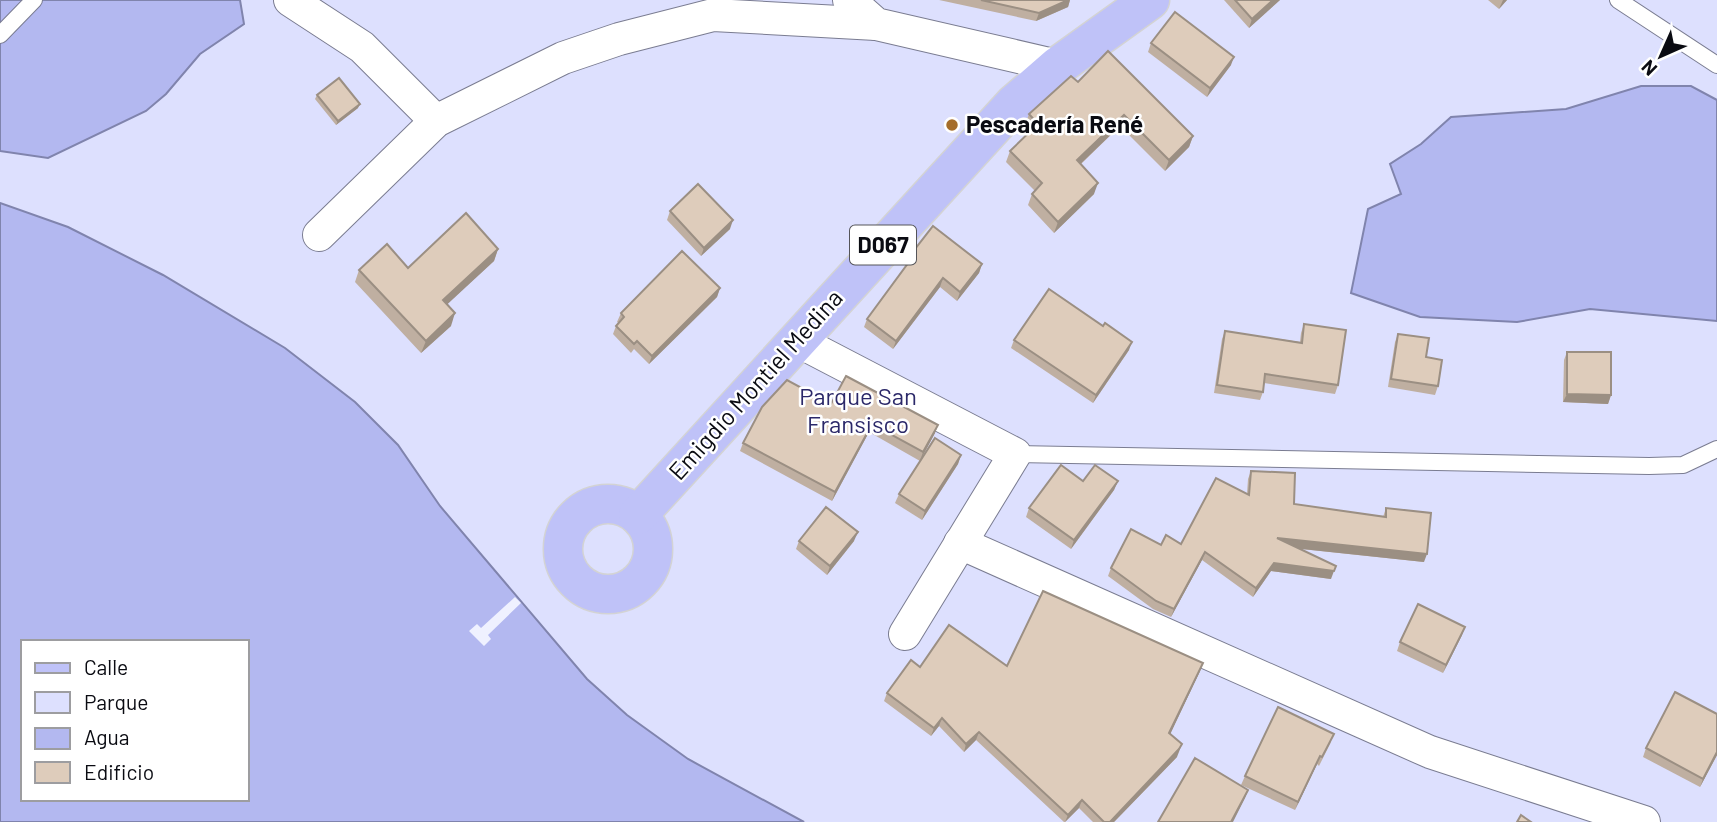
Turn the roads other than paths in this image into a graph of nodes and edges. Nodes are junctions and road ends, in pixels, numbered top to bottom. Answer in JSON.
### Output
{"nodes":[{"id":1,"x":34,"y":0,"type":"edge"},
{"id":2,"x":290,"y":0,"type":"edge"},
{"id":3,"x":849,"y":0,"type":"edge"},
{"id":4,"x":1150,"y":0,"type":"edge"},
{"id":5,"x":1618,"y":0,"type":"edge"},
{"id":6,"x":876,"y":24,"type":"junction"},
{"id":7,"x":0,"y":35,"type":"edge"},
{"id":8,"x":1717,"y":65,"type":"edge"},
{"id":9,"x":1058,"y":66,"type":"junction"},
{"id":10,"x":436,"y":121,"type":"junction"},
{"id":11,"x":319,"y":235,"type":"dead end"},
{"id":12,"x":796,"y":340,"type":"junction"},
{"id":13,"x":1717,"y":449,"type":"edge"},
{"id":14,"x":1015,"y":454,"type":"junction"},
{"id":15,"x":638,"y":514,"type":"dead end"},
{"id":16,"x":960,"y":543,"type":"junction"},
{"id":17,"x":905,"y":634,"type":"dead end"},
{"id":18,"x":1644,"y":822,"type":"edge"}],
"edges":[{"from":1,"to":7,"type":"lane"},
{"from":2,"to":10,"type":"street"},
{"from":3,"to":6,"type":"street"},
{"from":4,"to":9,"type":"main road","name":"Emigdio Montiel Medina","number":"D067"},
{"from":5,"to":8,"type":"lane"},
{"from":6,"to":9,"type":"street"},
{"from":6,"to":10,"type":"street"},
{"from":9,"to":12,"type":"main road","name":"Emigdio Montiel Medina","number":"D067"},
{"from":10,"to":11,"type":"street"},
{"from":12,"to":14,"type":"street"},
{"from":12,"to":15,"type":"main road","name":"Emigdio Montiel Medina","number":"D067"},
{"from":13,"to":14,"type":"lane"},
{"from":14,"to":16,"type":"street"},
{"from":16,"to":17,"type":"street"},
{"from":16,"to":18,"type":"street"}]}
